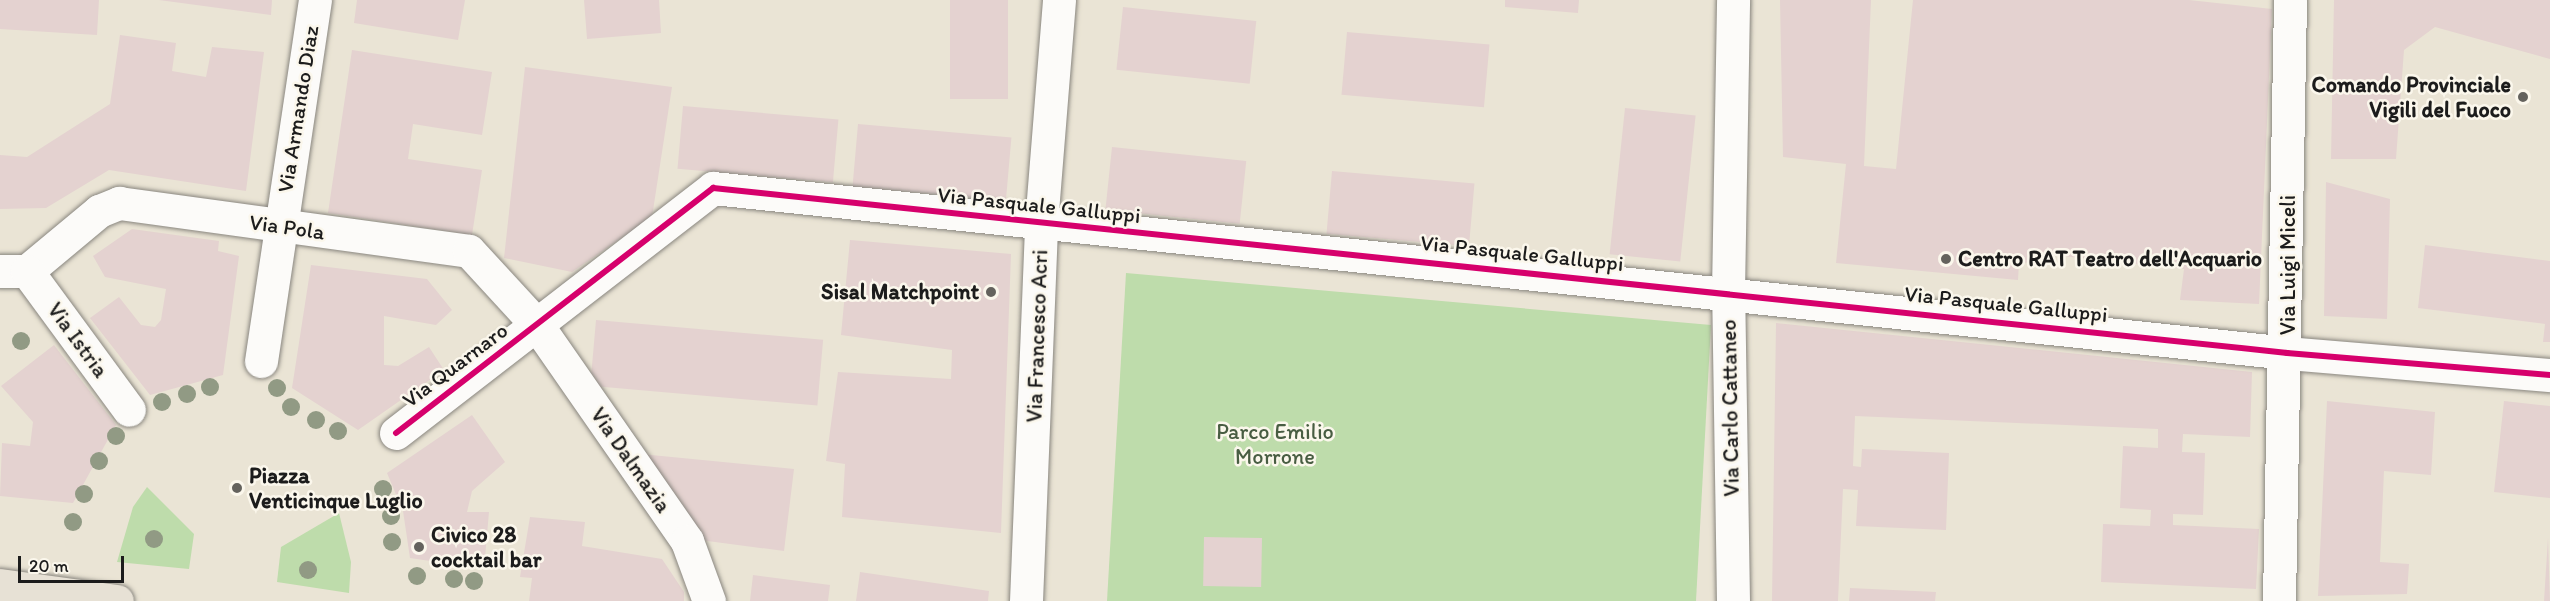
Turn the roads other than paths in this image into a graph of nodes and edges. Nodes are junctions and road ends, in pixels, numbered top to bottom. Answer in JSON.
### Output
{"nodes":[{"id":1,"x":315,"y":0,"type":"edge"},
{"id":2,"x":1059,"y":0,"type":"edge"},
{"id":3,"x":1733,"y":0,"type":"edge"},
{"id":4,"x":2290,"y":0,"type":"edge"},
{"id":5,"x":1041,"y":224,"type":"junction"},
{"id":6,"x":280,"y":226,"type":"junction"},
{"id":7,"x":14,"y":271,"type":"edge"},
{"id":8,"x":1728,"y":291,"type":"junction"},
{"id":9,"x":537,"y":325,"type":"junction"},
{"id":10,"x":2287,"y":353,"type":"junction"},
{"id":11,"x":261,"y":361,"type":"dead end"},
{"id":12,"x":2550,"y":375,"type":"edge"},
{"id":13,"x":129,"y":410,"type":"dead end"},
{"id":14,"x":396,"y":432,"type":"dead end"},
{"id":15,"x":0,"y":585,"type":"edge"},
{"id":16,"x":117,"y":601,"type":"edge"},
{"id":17,"x":709,"y":601,"type":"edge"},
{"id":18,"x":1026,"y":601,"type":"edge"},
{"id":19,"x":1733,"y":601,"type":"edge"},
{"id":20,"x":2279,"y":601,"type":"edge"}],
"edges":[{"from":1,"to":6,"type":"street","name":"Via Armando Diaz"},
{"from":2,"to":5,"type":"street","name":"Via Francesco Acri"},
{"from":3,"to":8,"type":"street","name":"Via Carlo Cattaneo"},
{"from":4,"to":10,"type":"street","name":"Via Luigi Miceli"},
{"from":5,"to":8,"type":"street","name":"Via Pasquale Galluppi"},
{"from":5,"to":9,"type":"street","name":"Via Pasquale Galluppi"},
{"from":5,"to":18,"type":"street","name":"Via Francesco Acri"},
{"from":6,"to":7,"type":"street","name":"Via Pola"},
{"from":6,"to":9,"type":"street","name":"Via Pola"},
{"from":6,"to":11,"type":"street","name":"Via Armando Diaz"},
{"from":7,"to":13,"type":"street","name":"Via Istria"},
{"from":8,"to":10,"type":"street","name":"Via Pasquale Galluppi"},
{"from":8,"to":19,"type":"street","name":"Via Carlo Cattaneo"},
{"from":9,"to":14,"type":"street","name":"Via Quarnaro"},
{"from":9,"to":17,"type":"street","name":"Via Dalmazia"},
{"from":10,"to":12,"type":"street","name":"Via Pasquale Galluppi"},
{"from":10,"to":20,"type":"street","name":"Via Luigi Miceli"},
{"from":15,"to":16,"type":"main road"}]}
